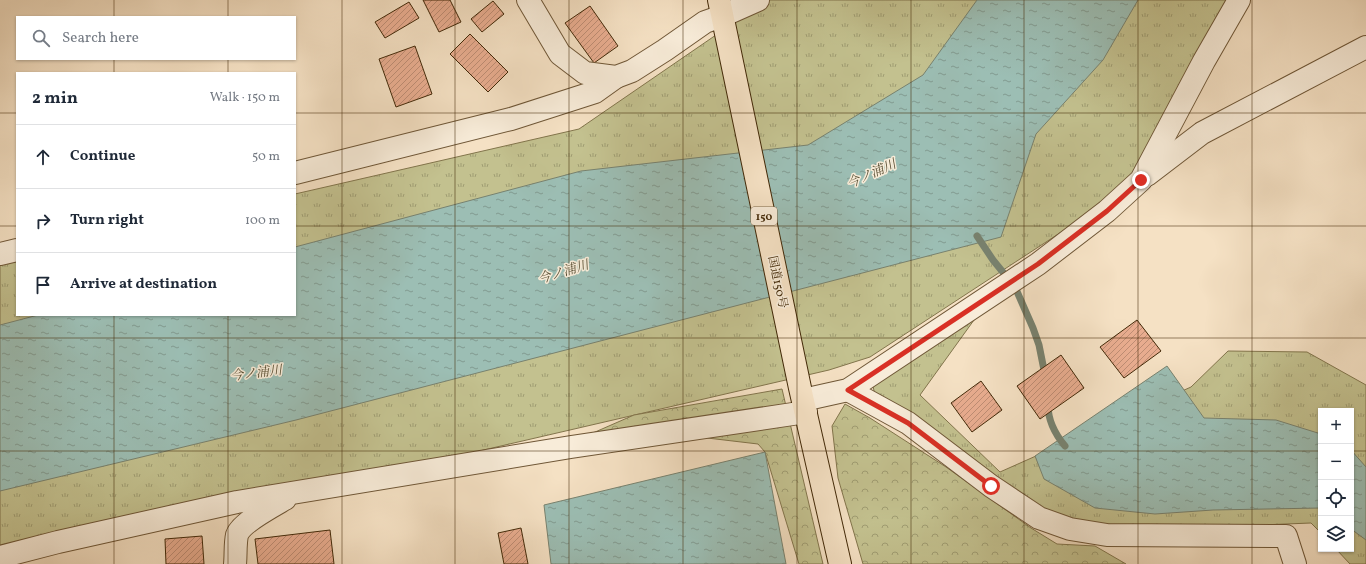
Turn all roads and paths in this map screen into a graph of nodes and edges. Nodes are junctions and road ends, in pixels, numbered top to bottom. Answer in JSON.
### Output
{"nodes":[{"id":1,"x":528,"y":0,"type":"edge"},
{"id":2,"x":758,"y":0,"type":"edge"},
{"id":3,"x":1239,"y":0,"type":"edge"},
{"id":4,"x":720,"y":8,"type":"edge"},
{"id":5,"x":1366,"y":47,"type":"edge"},
{"id":6,"x":616,"y":77,"type":"junction"},
{"id":7,"x":296,"y":173,"type":"edge"},
{"id":8,"x":1141,"y":180,"type":"junction"},
{"id":9,"x":16,"y":250,"type":"edge"},
{"id":10,"x":0,"y":254,"type":"edge"},
{"id":11,"x":848,"y":390,"type":"junction"},
{"id":12,"x":803,"y":400,"type":"junction"},
{"id":13,"x":298,"y":492,"type":"junction"},
{"id":14,"x":0,"y":557,"type":"edge"},
{"id":15,"x":235,"y":564,"type":"edge"},
{"id":16,"x":840,"y":564,"type":"edge"},
{"id":17,"x":1295,"y":564,"type":"edge"}],
"edges":[{"from":1,"to":6,"type":"street"},
{"from":2,"to":4,"type":"street"},
{"from":3,"to":8,"type":"street"},
{"from":4,"to":6,"type":"street"},
{"from":4,"to":12,"type":"highway","name":"国道150号","number":"150"},
{"from":5,"to":8,"type":"street"},
{"from":6,"to":7,"type":"street"},
{"from":8,"to":11,"type":"street"},
{"from":9,"to":10,"type":"street"},
{"from":11,"to":12,"type":"street"},
{"from":11,"to":17,"type":"street"},
{"from":12,"to":13,"type":"street"},
{"from":12,"to":16,"type":"highway","name":"国道150号","number":"150"},
{"from":13,"to":14,"type":"street"},
{"from":13,"to":15,"type":"street"}]}
